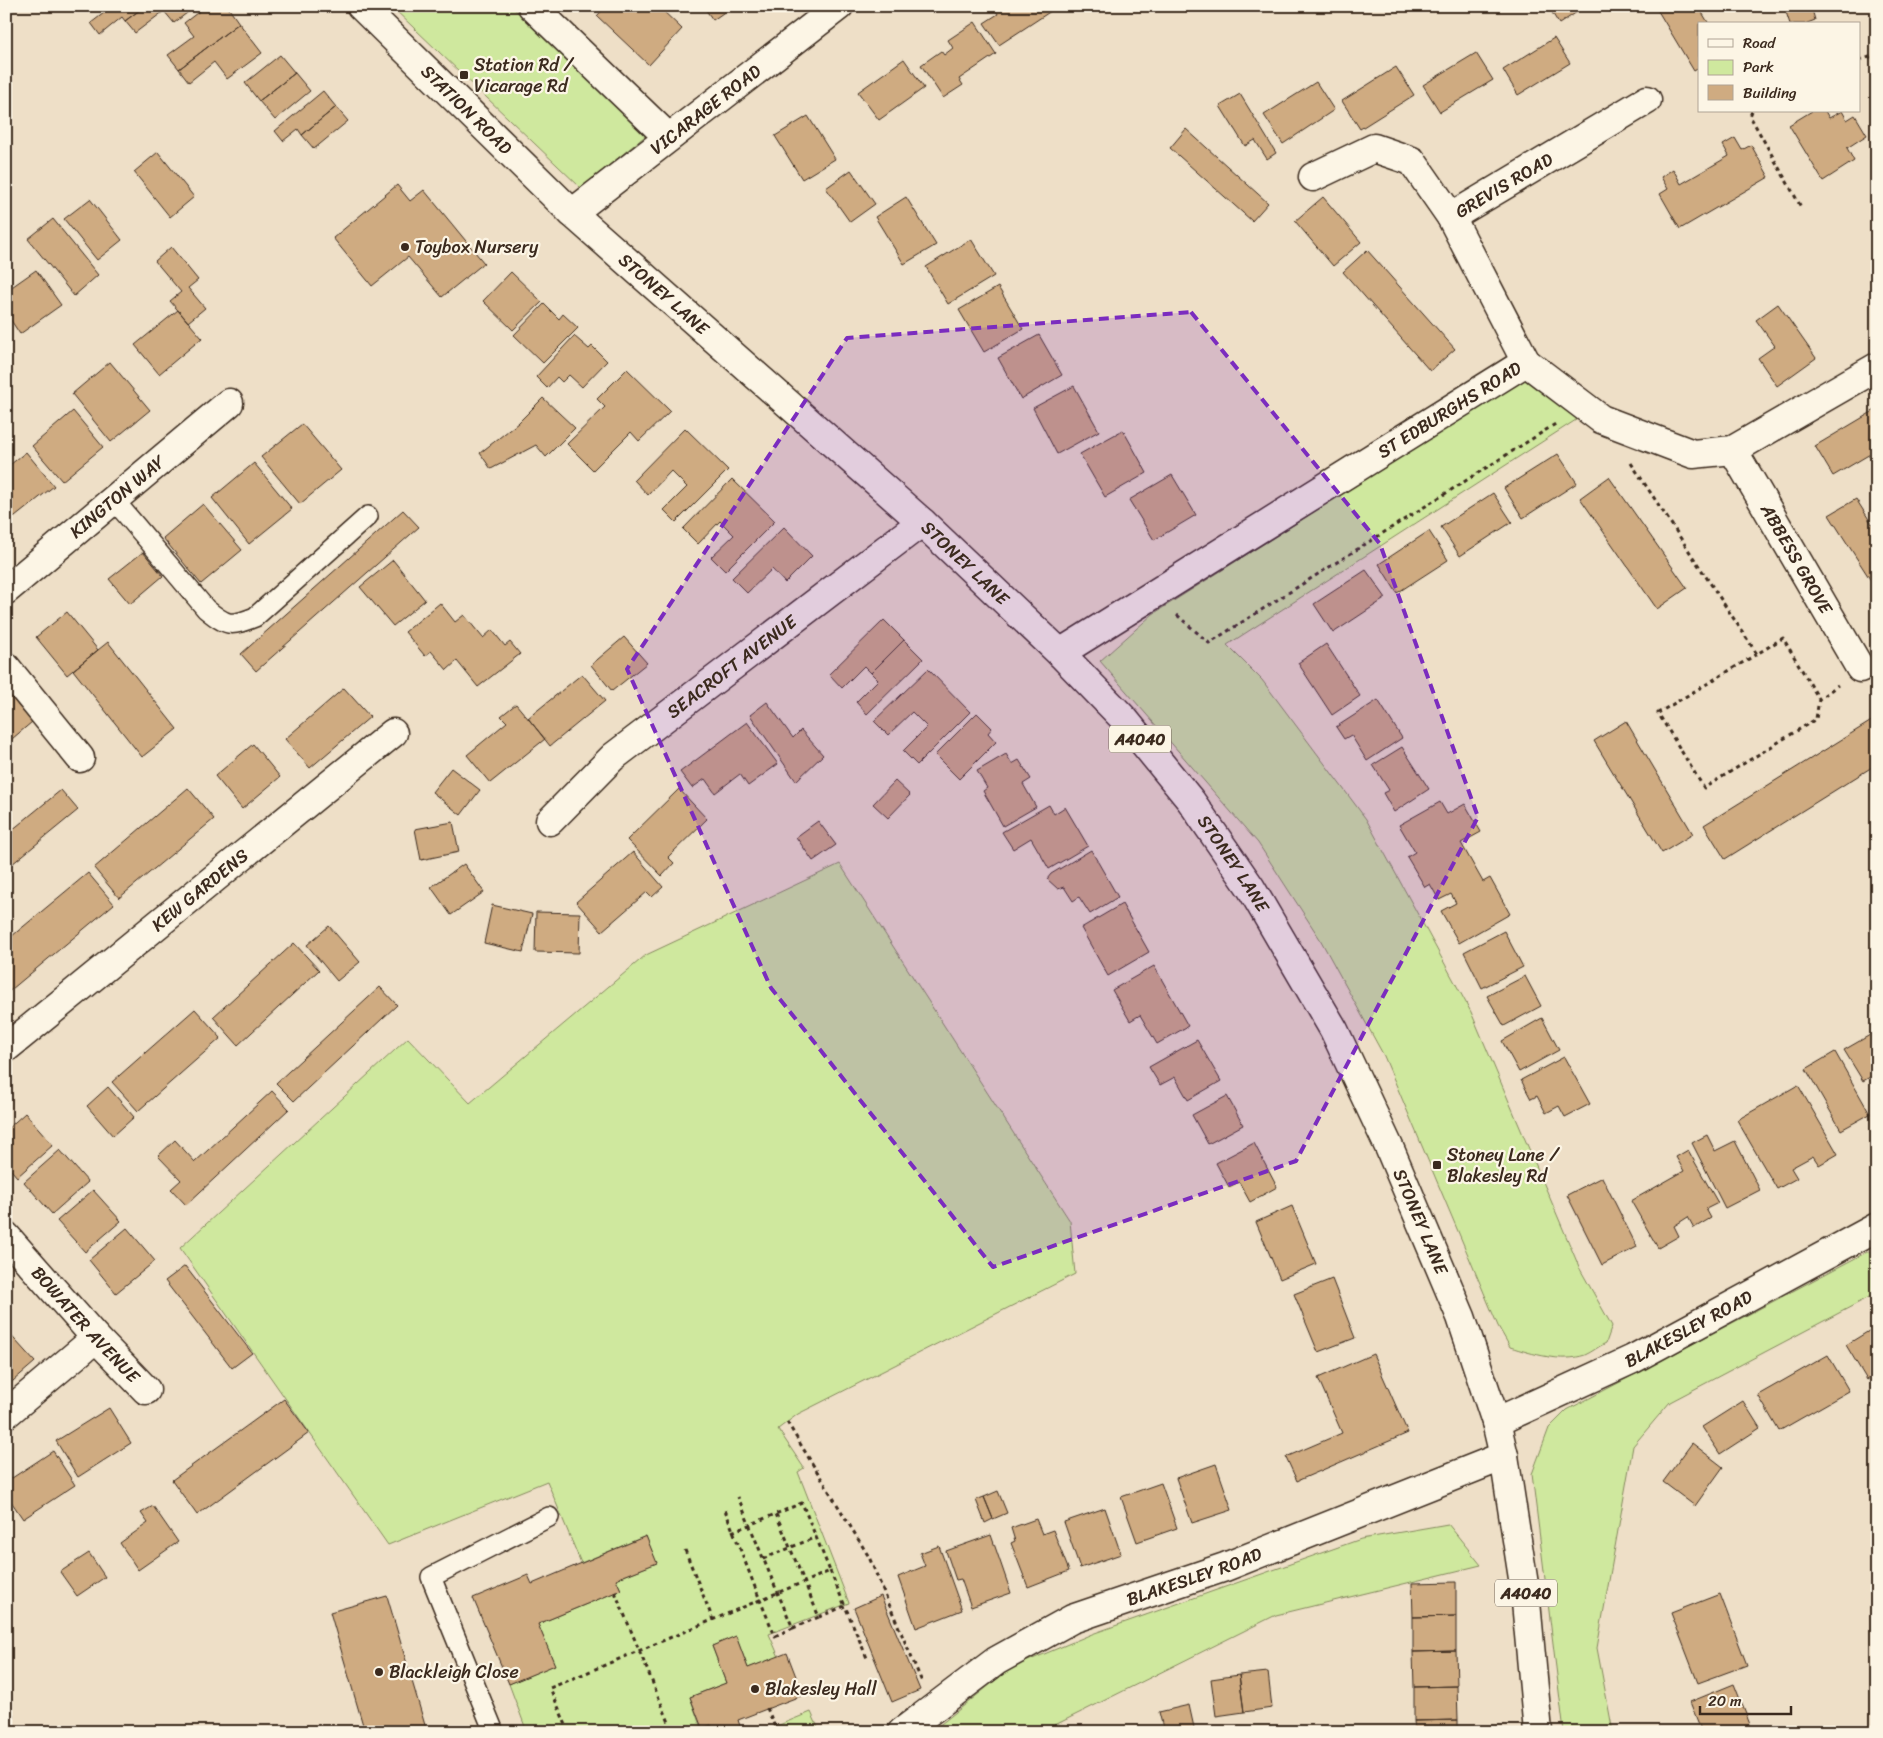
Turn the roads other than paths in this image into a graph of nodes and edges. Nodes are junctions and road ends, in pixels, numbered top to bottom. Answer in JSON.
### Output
{"nodes":[{"id":1,"x":361,"y":6,"type":"edge"},
{"id":2,"x":532,"y":6,"type":"edge"},
{"id":3,"x":839,"y":6,"type":"edge"},
{"id":4,"x":1647,"y":100,"type":"dead end"},
{"id":5,"x":668,"y":137,"type":"junction"},
{"id":6,"x":1313,"y":177,"type":"dead end"},
{"id":7,"x":572,"y":212,"type":"junction"},
{"id":8,"x":1451,"y":217,"type":"junction"},
{"id":9,"x":1526,"y":362,"type":"junction"},
{"id":10,"x":1877,"y":367,"type":"edge"},
{"id":11,"x":229,"y":403,"type":"dead end"},
{"id":12,"x":1733,"y":450,"type":"junction"},
{"id":13,"x":114,"y":500,"type":"junction"},
{"id":14,"x":368,"y":516,"type":"dead end"},
{"id":15,"x":922,"y":522,"type":"junction"},
{"id":16,"x":6,"y":590,"type":"edge"},
{"id":17,"x":1060,"y":653,"type":"junction"},
{"id":18,"x":6,"y":666,"type":"edge"},
{"id":19,"x":1860,"y":668,"type":"road end"},
{"id":20,"x":393,"y":733,"type":"dead end"},
{"id":21,"x":80,"y":758,"type":"dead end"},
{"id":22,"x":550,"y":821,"type":"dead end"},
{"id":23,"x":6,"y":1048,"type":"edge"},
{"id":24,"x":1876,"y":1229,"type":"edge"},
{"id":25,"x":6,"y":1236,"type":"edge"},
{"id":26,"x":96,"y":1338,"type":"junction"},
{"id":27,"x":146,"y":1390,"type":"dead end"},
{"id":28,"x":6,"y":1414,"type":"edge"},
{"id":29,"x":1496,"y":1422,"type":"junction"},
{"id":30,"x":1504,"y":1456,"type":"junction"},
{"id":31,"x":548,"y":1518,"type":"dead end"},
{"id":32,"x":494,"y":1732,"type":"edge"},
{"id":33,"x":902,"y":1732,"type":"edge"},
{"id":34,"x":1538,"y":1732,"type":"edge"}],
"edges":[{"from":1,"to":7,"type":"street","name":"STATION ROAD","number":"A4040"},
{"from":2,"to":5,"type":"street"},
{"from":3,"to":5,"type":"street","name":"VICARAGE ROAD"},
{"from":4,"to":8,"type":"street","name":"GREVIS ROAD"},
{"from":5,"to":7,"type":"street","name":"VICARAGE ROAD"},
{"from":6,"to":8,"type":"street"},
{"from":7,"to":15,"type":"street","name":"STONEY LANE","number":"A4040"},
{"from":8,"to":9,"type":"street","name":"GREVIS ROAD"},
{"from":9,"to":12,"type":"street","name":"ST EDBURGHS ROAD"},
{"from":9,"to":17,"type":"street","name":"ST EDBURGHS ROAD"},
{"from":10,"to":12,"type":"street","name":"ST EDBURGHS ROAD"},
{"from":11,"to":13,"type":"street","name":"KINGTON WAY"},
{"from":12,"to":19,"type":"street","name":"ABBESS GROVE"},
{"from":13,"to":14,"type":"lane"},
{"from":13,"to":16,"type":"street","name":"KINGTON WAY"},
{"from":15,"to":17,"type":"street","name":"STONEY LANE","number":"A4040"},
{"from":15,"to":22,"type":"street","name":"SEACROFT AVENUE"},
{"from":17,"to":29,"type":"street","name":"STONEY LANE","number":"A4040"},
{"from":18,"to":21,"type":"street"},
{"from":20,"to":23,"type":"street","name":"KEW GARDENS"},
{"from":24,"to":29,"type":"street","name":"BLAKESLEY ROAD"},
{"from":25,"to":26,"type":"street","name":"BOWATER AVENUE"},
{"from":26,"to":27,"type":"street","name":"BOWATER AVENUE"},
{"from":26,"to":28,"type":"street"},
{"from":29,"to":30,"type":"street","name":"STONEY LANE","number":"A4040"},
{"from":30,"to":33,"type":"street","name":"BLAKESLEY ROAD"},
{"from":30,"to":34,"type":"street","name":"STONEY LANE","number":"A4040"},
{"from":31,"to":32,"type":"lane"}]}
